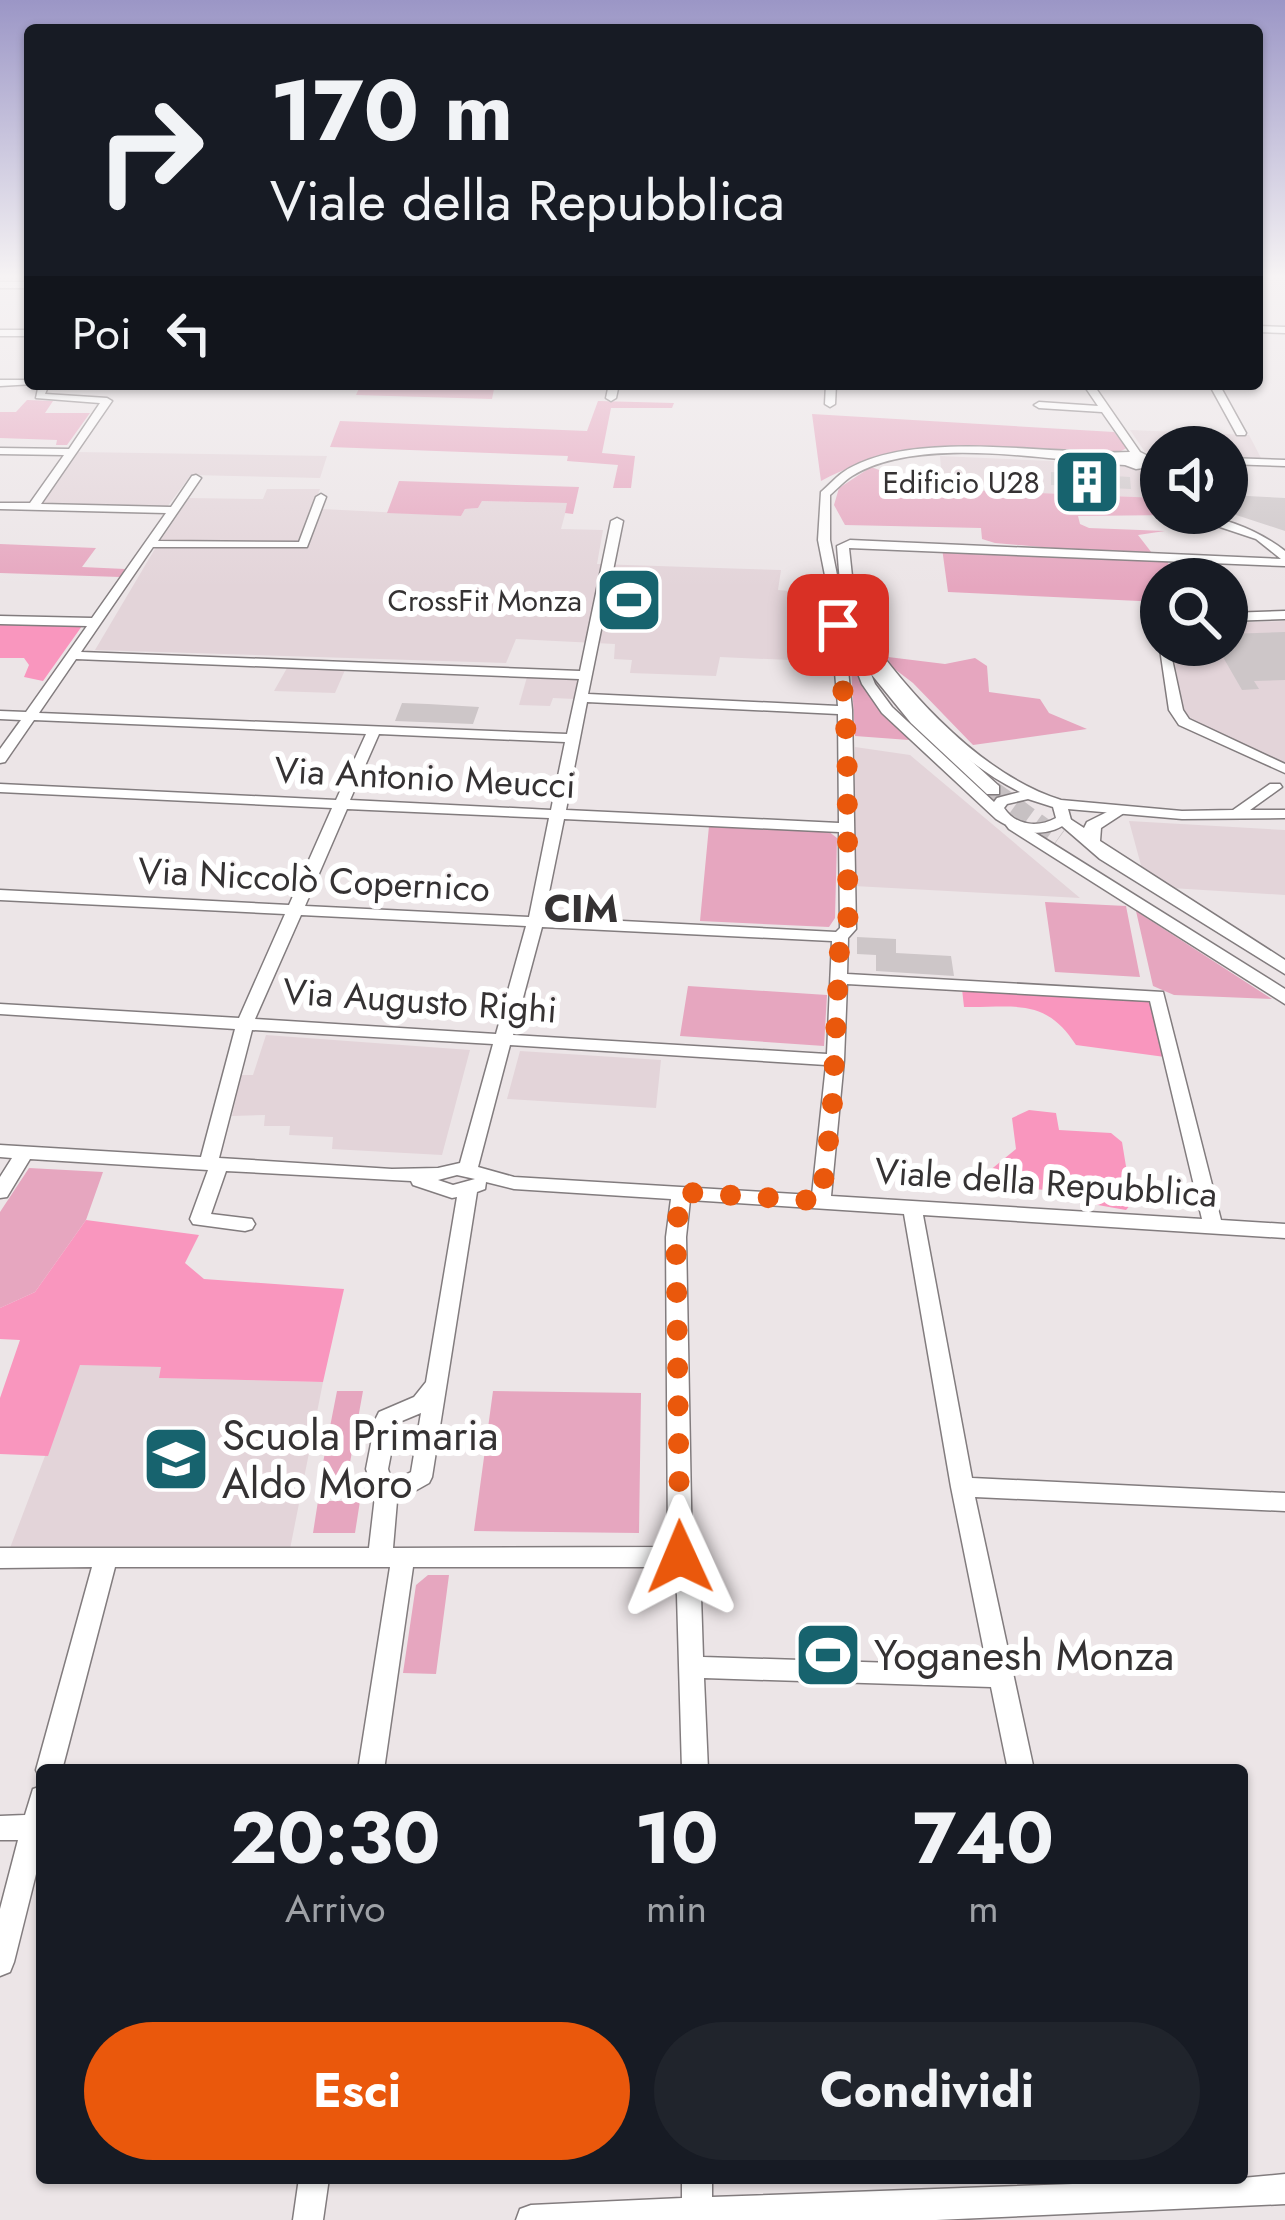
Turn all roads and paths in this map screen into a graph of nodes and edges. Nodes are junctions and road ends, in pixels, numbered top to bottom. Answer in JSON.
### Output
{"nodes":[{"id":1,"x":41,"y":390,"type":"edge"},
{"id":2,"x":613,"y":390,"type":"edge"},
{"id":3,"x":831,"y":390,"type":"edge"},
{"id":4,"x":1093,"y":390,"type":"edge"},
{"id":5,"x":1217,"y":390,"type":"edge"},
{"id":6,"x":611,"y":398,"type":"dead end"},
{"id":7,"x":830,"y":404,"type":"dead end"},
{"id":8,"x":1039,"y":405,"type":"dead end"},
{"id":9,"x":1107,"y":409,"type":"junction"},
{"id":10,"x":1237,"y":426,"type":"edge"},
{"id":11,"x":1140,"y":447,"type":"edge"},
{"id":12,"x":0,"y":451,"type":"edge"},
{"id":13,"x":74,"y":452,"type":"junction"},
{"id":14,"x":1140,"y":460,"type":"edge"},
{"id":15,"x":1248,"y":462,"type":"edge"},
{"id":16,"x":1285,"y":463,"type":"edge"},
{"id":17,"x":196,"y":478,"type":"dead end"},
{"id":18,"x":321,"y":497,"type":"dead end"},
{"id":19,"x":0,"y":506,"type":"edge"},
{"id":20,"x":34,"y":506,"type":"junction"},
{"id":21,"x":173,"y":510,"type":"junction"},
{"id":22,"x":617,"y":521,"type":"dead end"},
{"id":23,"x":1248,"y":533,"type":"edge"},
{"id":24,"x":150,"y":544,"type":"junction"},
{"id":25,"x":1285,"y":560,"type":"edge"},
{"id":26,"x":832,"y":575,"type":"junction"},
{"id":27,"x":841,"y":602,"type":"junction"},
{"id":28,"x":1285,"y":615,"type":"edge"},
{"id":29,"x":1248,"y":616,"type":"edge"},
{"id":30,"x":0,"y":620,"type":"edge"},
{"id":31,"x":95,"y":622,"type":"junction"},
{"id":32,"x":844,"y":622,"type":"junction"},
{"id":33,"x":854,"y":645,"type":"junction"},
{"id":34,"x":72,"y":656,"type":"junction"},
{"id":35,"x":1167,"y":666,"type":"edge"},
{"id":36,"x":588,"y":675,"type":"junction"},
{"id":37,"x":882,"y":679,"type":"junction"},
{"id":38,"x":583,"y":698,"type":"junction"},
{"id":39,"x":845,"y":710,"type":"junction"},
{"id":40,"x":0,"y":715,"type":"edge"},
{"id":41,"x":29,"y":717,"type":"junction"},
{"id":42,"x":374,"y":730,"type":"junction"},
{"id":43,"x":574,"y":738,"type":"junction"},
{"id":44,"x":0,"y":759,"type":"edge"},
{"id":45,"x":1280,"y":779,"type":"edge"},
{"id":46,"x":0,"y":788,"type":"edge"},
{"id":47,"x":993,"y":790,"type":"tunnel mouth"},
{"id":48,"x":1037,"y":795,"type":"junction"},
{"id":49,"x":342,"y":804,"type":"junction"},
{"id":50,"x":1285,"y":805,"type":"edge"},
{"id":51,"x":1113,"y":811,"type":"junction"},
{"id":52,"x":559,"y":813,"type":"junction"},
{"id":53,"x":1236,"y":813,"type":"junction"},
{"id":54,"x":1285,"y":814,"type":"edge"},
{"id":55,"x":1006,"y":819,"type":"junction"},
{"id":56,"x":1061,"y":819,"type":"junction"},
{"id":57,"x":846,"y":828,"type":"junction"},
{"id":58,"x":1091,"y":843,"type":"junction"},
{"id":59,"x":0,"y":895,"type":"edge"},
{"id":60,"x":297,"y":908,"type":"junction"},
{"id":61,"x":536,"y":920,"type":"junction"},
{"id":62,"x":840,"y":938,"type":"junction"},
{"id":63,"x":1285,"y":968,"type":"edge"},
{"id":64,"x":839,"y":979,"type":"junction"},
{"id":65,"x":1285,"y":984,"type":"edge"},
{"id":66,"x":1285,"y":998,"type":"edge"},
{"id":67,"x":0,"y":1009,"type":"edge"},
{"id":68,"x":246,"y":1021,"type":"junction"},
{"id":69,"x":502,"y":1039,"type":"junction"},
{"id":70,"x":835,"y":1060,"type":"junction"},
{"id":71,"x":0,"y":1151,"type":"edge"},
{"id":72,"x":25,"y":1153,"type":"junction"},
{"id":73,"x":214,"y":1164,"type":"junction"},
{"id":74,"x":456,"y":1180,"type":"junction"},
{"id":75,"x":0,"y":1192,"type":"edge"},
{"id":76,"x":680,"y":1192,"type":"junction"},
{"id":77,"x":821,"y":1201,"type":"junction"},
{"id":78,"x":912,"y":1207,"type":"junction"},
{"id":79,"x":244,"y":1224,"type":"dead end"},
{"id":80,"x":1213,"y":1226,"type":"junction"},
{"id":81,"x":1285,"y":1231,"type":"edge"},
{"id":82,"x":434,"y":1385,"type":"junction"},
{"id":83,"x":387,"y":1418,"type":"junction"},
{"id":84,"x":431,"y":1420,"type":"junction"},
{"id":85,"x":377,"y":1469,"type":"junction"},
{"id":86,"x":421,"y":1477,"type":"junction"},
{"id":87,"x":962,"y":1487,"type":"junction"},
{"id":88,"x":386,"y":1496,"type":"junction"},
{"id":89,"x":1285,"y":1502,"type":"edge"},
{"id":90,"x":680,"y":1557,"type":"junction"},
{"id":91,"x":0,"y":1558,"type":"edge"},
{"id":92,"x":106,"y":1558,"type":"junction"},
{"id":93,"x":391,"y":1558,"type":"junction"},
{"id":94,"x":691,"y":1667,"type":"junction"},
{"id":95,"x":1001,"y":1677,"type":"junction"},
{"id":96,"x":52,"y":1764,"type":"edge"},
{"id":97,"x":372,"y":1764,"type":"edge"},
{"id":98,"x":695,"y":1764,"type":"edge"},
{"id":99,"x":1020,"y":1764,"type":"edge"},
{"id":100,"x":36,"y":1827,"type":"edge"},
{"id":101,"x":0,"y":1828,"type":"edge"},
{"id":102,"x":36,"y":1834,"type":"edge"},
{"id":103,"x":0,"y":1962,"type":"edge"},
{"id":104,"x":313,"y":2184,"type":"edge"},
{"id":105,"x":698,"y":2184,"type":"edge"},
{"id":106,"x":1109,"y":2188,"type":"edge"},
{"id":107,"x":1285,"y":2188,"type":"edge"},
{"id":108,"x":698,"y":2211,"type":"junction"},
{"id":109,"x":740,"y":2216,"type":"edge"},
{"id":110,"x":308,"y":2220,"type":"edge"},
{"id":111,"x":531,"y":2220,"type":"edge"}],
"edges":[{"from":1,"to":13,"type":"street"},
{"from":2,"to":6,"type":"street"},
{"from":3,"to":7,"type":"street"},
{"from":4,"to":9,"type":"street"},
{"from":5,"to":10,"type":"street"},
{"from":8,"to":9,"type":"street"},
{"from":9,"to":11,"type":"street"},
{"from":12,"to":13,"type":"street"},
{"from":13,"to":20,"type":"street"},
{"from":14,"to":26,"type":"street"},
{"from":15,"to":16,"type":"street"},
{"from":17,"to":21,"type":"street"},
{"from":18,"to":24,"type":"street"},
{"from":19,"to":20,"type":"street"},
{"from":20,"to":21,"type":"street"},
{"from":21,"to":24,"type":"street"},
{"from":22,"to":36,"type":"street"},
{"from":23,"to":25,"type":"street"},
{"from":24,"to":31,"type":"street"},
{"from":25,"to":27,"type":"street"},
{"from":26,"to":27,"type":"street"},
{"from":26,"to":32,"type":"street"},
{"from":27,"to":32,"type":"street"},
{"from":28,"to":29,"type":"street"},
{"from":30,"to":31,"type":"street"},
{"from":31,"to":34,"type":"street"},
{"from":32,"to":33,"type":"street"},
{"from":32,"to":37,"type":"main road"},
{"from":32,"to":39,"type":"street"},
{"from":32,"to":48,"type":"street"},
{"from":33,"to":37,"type":"main road"},
{"from":33,"to":55,"type":"street"},
{"from":34,"to":36,"type":"street"},
{"from":34,"to":41,"type":"street"},
{"from":35,"to":45,"type":"street"},
{"from":36,"to":38,"type":"street"},
{"from":37,"to":47,"type":"main road"},
{"from":38,"to":39,"type":"street"},
{"from":38,"to":43,"type":"street"},
{"from":39,"to":57,"type":"street"},
{"from":40,"to":41,"type":"street"},
{"from":41,"to":42,"type":"street"},
{"from":41,"to":44,"type":"street"},
{"from":42,"to":43,"type":"street"},
{"from":42,"to":49,"type":"street"},
{"from":43,"to":52,"type":"street"},
{"from":45,"to":50,"type":"street"},
{"from":45,"to":53,"type":"street"},
{"from":46,"to":49,"type":"street","name":"Via Antonio Meucci"},
{"from":48,"to":55,"type":"street"},
{"from":48,"to":56,"type":"street"},
{"from":49,"to":52,"type":"street","name":"Via Antonio Meucci"},
{"from":49,"to":60,"type":"street"},
{"from":51,"to":53,"type":"street"},
{"from":51,"to":56,"type":"street"},
{"from":51,"to":58,"type":"main road"},
{"from":52,"to":57,"type":"street","name":"Via Antonio Meucci"},
{"from":52,"to":61,"type":"street"},
{"from":53,"to":54,"type":"street"},
{"from":55,"to":56,"type":"street"},
{"from":55,"to":66,"type":"main road"},
{"from":56,"to":58,"type":"main road"},
{"from":56,"to":65,"type":"main road"},
{"from":57,"to":62,"type":"street"},
{"from":58,"to":63,"type":"main road"},
{"from":59,"to":60,"type":"street","name":"Via Niccolò Copernico"},
{"from":60,"to":61,"type":"street","name":"Via Niccolò Copernico"},
{"from":60,"to":68,"type":"street"},
{"from":61,"to":62,"type":"street","name":"Via Niccolò Copernico"},
{"from":61,"to":69,"type":"street"},
{"from":62,"to":64,"type":"street"},
{"from":64,"to":70,"type":"street"},
{"from":64,"to":80,"type":"street"},
{"from":67,"to":68,"type":"street","name":"Via Augusto Righi"},
{"from":68,"to":69,"type":"street","name":"Via Augusto Righi"},
{"from":68,"to":73,"type":"street"},
{"from":69,"to":70,"type":"street","name":"Via Augusto Righi"},
{"from":69,"to":74,"type":"street"},
{"from":70,"to":77,"type":"street"},
{"from":71,"to":72,"type":"street","name":"Viale della Repubblica"},
{"from":72,"to":73,"type":"street","name":"Viale della Repubblica"},
{"from":72,"to":75,"type":"street"},
{"from":73,"to":74,"type":"street","name":"Viale della Repubblica"},
{"from":73,"to":79,"type":"street"},
{"from":74,"to":76,"type":"street","name":"Viale della Repubblica"},
{"from":74,"to":82,"type":"street"},
{"from":76,"to":77,"type":"street","name":"Viale della Repubblica"},
{"from":76,"to":90,"type":"street"},
{"from":77,"to":78,"type":"street","name":"Viale della Repubblica"},
{"from":78,"to":80,"type":"street","name":"Viale della Repubblica"},
{"from":78,"to":87,"type":"street"},
{"from":80,"to":81,"type":"street","name":"Viale della Repubblica"},
{"from":82,"to":83,"type":"street"},
{"from":82,"to":84,"type":"street"},
{"from":83,"to":84,"type":"street"},
{"from":83,"to":85,"type":"street"},
{"from":84,"to":86,"type":"street"},
{"from":85,"to":86,"type":"street"},
{"from":85,"to":88,"type":"street"},
{"from":86,"to":88,"type":"street"},
{"from":87,"to":89,"type":"street"},
{"from":87,"to":95,"type":"street"},
{"from":88,"to":93,"type":"street"},
{"from":90,"to":93,"type":"street"},
{"from":90,"to":94,"type":"street"},
{"from":91,"to":92,"type":"street"},
{"from":92,"to":93,"type":"street"},
{"from":92,"to":96,"type":"street"},
{"from":93,"to":97,"type":"street"},
{"from":94,"to":95,"type":"street"},
{"from":94,"to":98,"type":"street"},
{"from":95,"to":99,"type":"street"},
{"from":100,"to":101,"type":"street"},
{"from":102,"to":103,"type":"street"},
{"from":104,"to":110,"type":"street"},
{"from":105,"to":108,"type":"street"},
{"from":106,"to":107,"type":"street"},
{"from":106,"to":109,"type":"street"},
{"from":108,"to":109,"type":"street"},
{"from":108,"to":111,"type":"street"}]}
